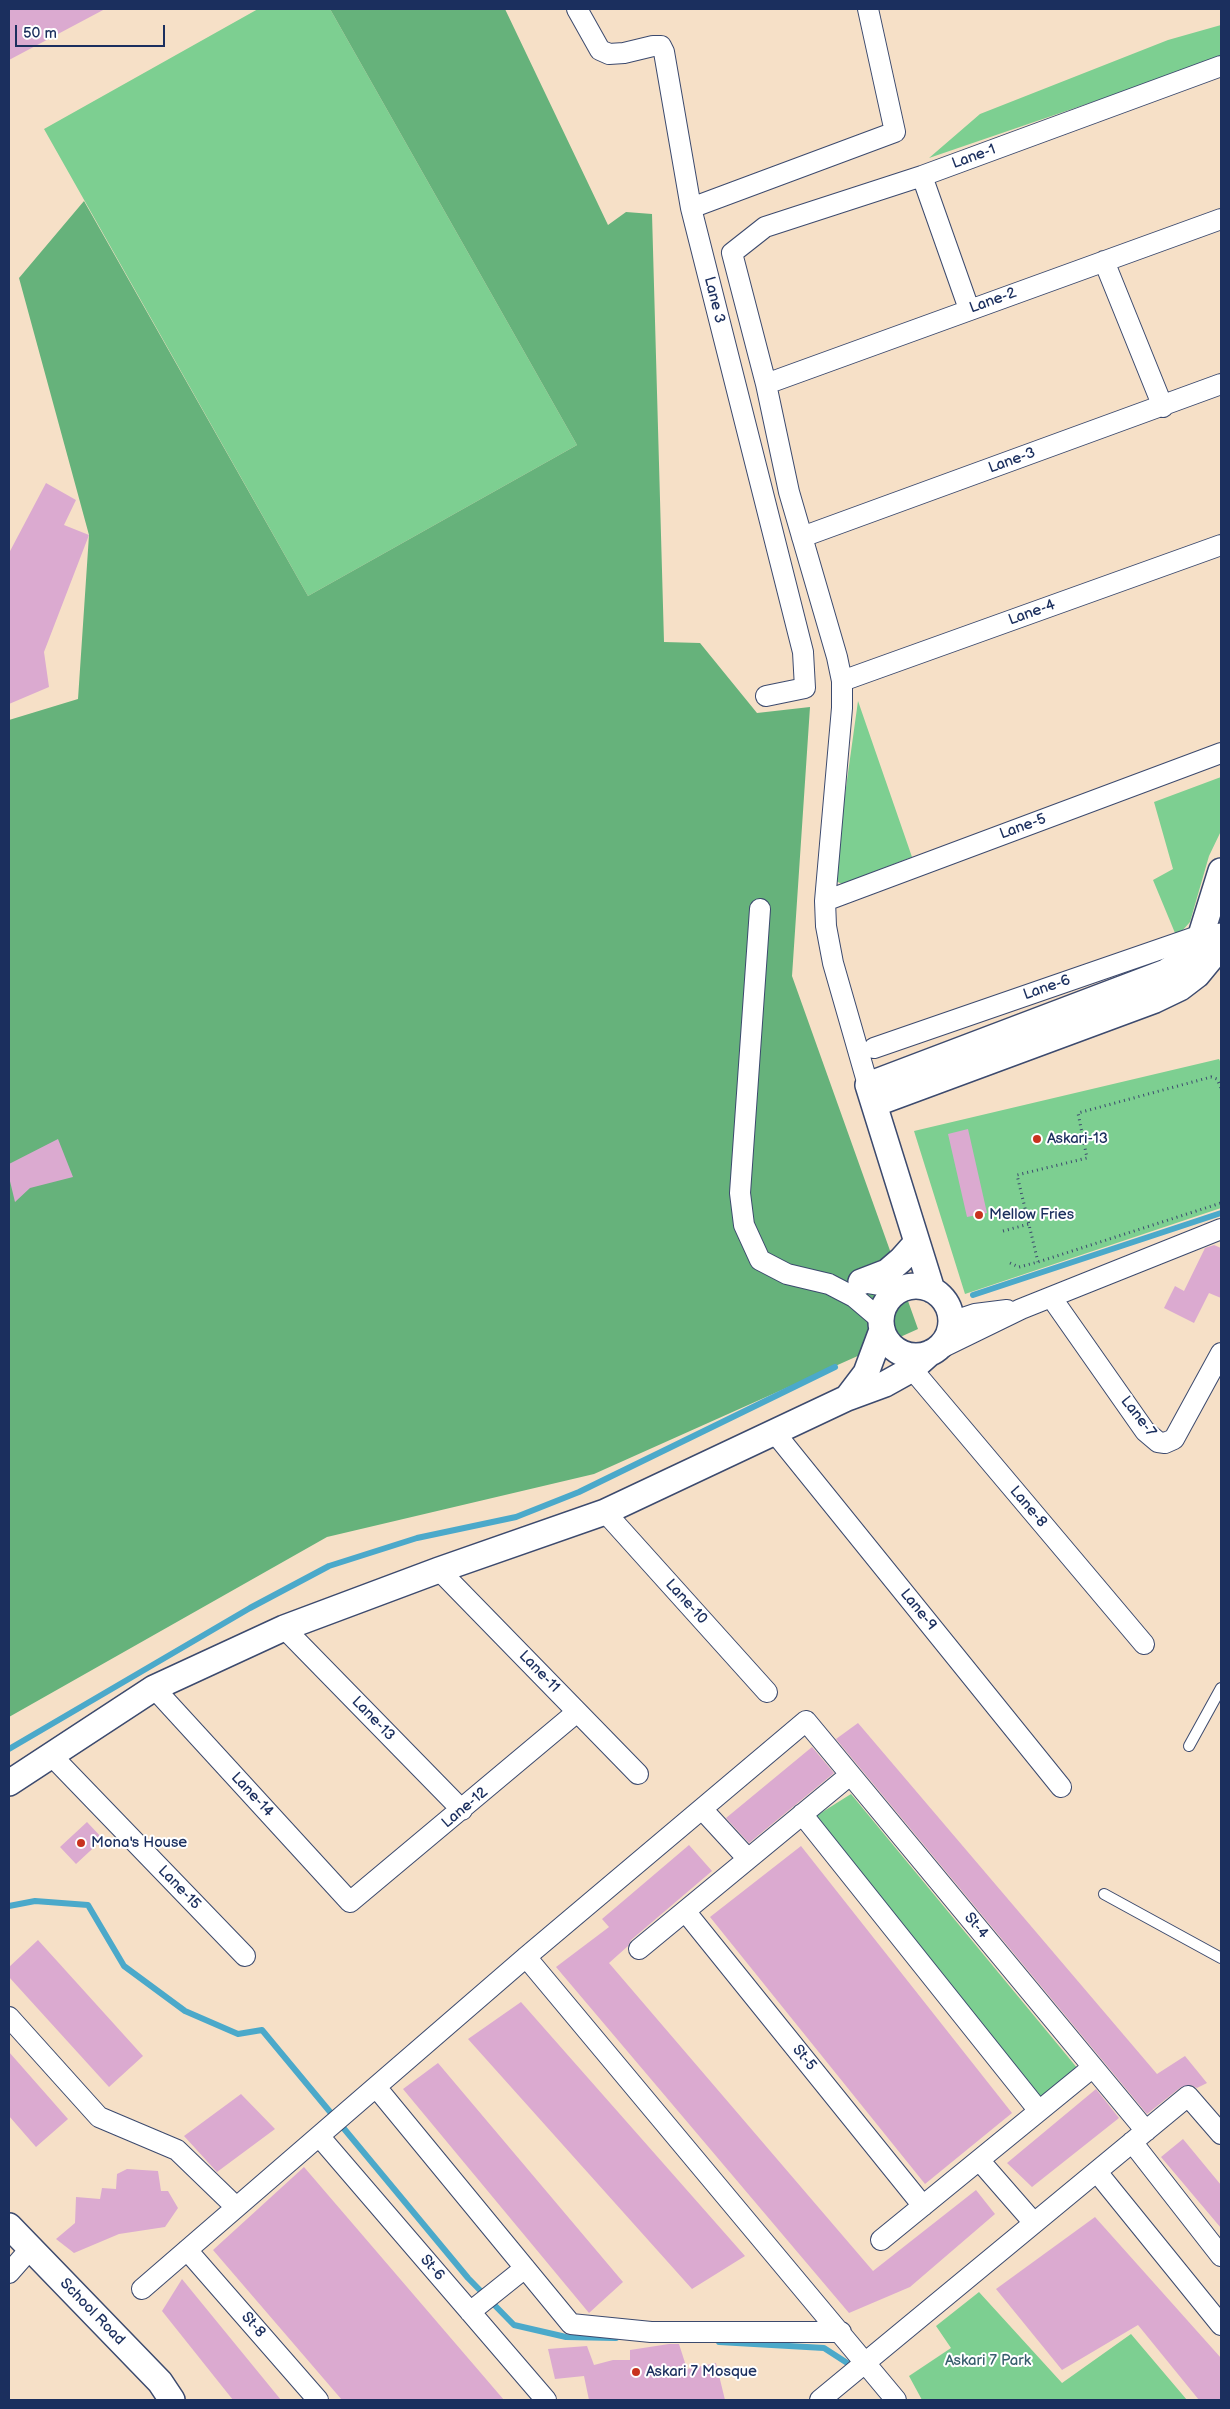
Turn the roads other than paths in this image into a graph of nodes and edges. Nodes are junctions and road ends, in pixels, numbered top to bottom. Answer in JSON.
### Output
{"nodes":[{"id":1,"x":577,"y":9,"type":"edge"},
{"id":2,"x":868,"y":9,"type":"edge"},
{"id":3,"x":1221,"y":66,"type":"edge"},
{"id":4,"x":922,"y":176,"type":"junction"},
{"id":5,"x":691,"y":208,"type":"junction"},
{"id":6,"x":1221,"y":219,"type":"edge"},
{"id":7,"x":1104,"y":261,"type":"junction"},
{"id":8,"x":970,"y":309,"type":"junction"},
{"id":9,"x":766,"y":384,"type":"junction"},
{"id":10,"x":1221,"y":384,"type":"edge"},
{"id":11,"x":1163,"y":407,"type":"junction"},
{"id":12,"x":802,"y":537,"type":"junction"},
{"id":13,"x":1221,"y":545,"type":"edge"},
{"id":14,"x":842,"y":681,"type":"junction"},
{"id":15,"x":766,"y":696,"type":"dead end"},
{"id":16,"x":1221,"y":753,"type":"edge"},
{"id":17,"x":1221,"y":872,"type":"edge"},
{"id":18,"x":825,"y":901,"type":"junction"},
{"id":19,"x":760,"y":909,"type":"dead end"},
{"id":20,"x":1215,"y":933,"type":"edge"},
{"id":21,"x":874,"y":1048,"type":"dead end"},
{"id":22,"x":871,"y":1094,"type":"junction"},
{"id":23,"x":1221,"y":1229,"type":"edge"},
{"id":24,"x":917,"y":1242,"type":"junction"},
{"id":25,"x":861,"y":1282,"type":"junction"},
{"id":26,"x":829,"y":1284,"type":"junction"},
{"id":27,"x":903,"y":1289,"type":"junction"},
{"id":28,"x":932,"y":1290,"type":"junction"},
{"id":29,"x":1051,"y":1298,"type":"junction"},
{"id":30,"x":1022,"y":1309,"type":"junction"},
{"id":31,"x":952,"y":1322,"type":"junction"},
{"id":32,"x":881,"y":1325,"type":"junction"},
{"id":33,"x":1221,"y":1353,"type":"edge"},
{"id":34,"x":927,"y":1357,"type":"junction"},
{"id":35,"x":847,"y":1398,"type":"junction"},
{"id":36,"x":775,"y":1433,"type":"junction"},
{"id":37,"x":604,"y":1512,"type":"junction"},
{"id":38,"x":439,"y":1570,"type":"junction"},
{"id":39,"x":284,"y":1628,"type":"junction"},
{"id":40,"x":1144,"y":1644,"type":"dead end"},
{"id":41,"x":154,"y":1688,"type":"junction"},
{"id":42,"x":1221,"y":1688,"type":"edge"},
{"id":43,"x":767,"y":1692,"type":"dead end"},
{"id":44,"x":577,"y":1712,"type":"junction"},
{"id":45,"x":1189,"y":1746,"type":"dead end"},
{"id":46,"x":51,"y":1755,"type":"junction"},
{"id":47,"x":638,"y":1774,"type":"dead end"},
{"id":48,"x":850,"y":1775,"type":"junction"},
{"id":49,"x":9,"y":1783,"type":"edge"},
{"id":50,"x":1061,"y":1788,"type":"dead end"},
{"id":51,"x":702,"y":1809,"type":"junction"},
{"id":52,"x":462,"y":1810,"type":"junction"},
{"id":53,"x":802,"y":1814,"type":"junction"},
{"id":54,"x":748,"y":1859,"type":"junction"},
{"id":55,"x":1104,"y":1894,"type":"dead end"},
{"id":56,"x":350,"y":1902,"type":"joint"},
{"id":57,"x":685,"y":1911,"type":"junction"},
{"id":58,"x":639,"y":1949,"type":"dead end"},
{"id":59,"x":245,"y":1956,"type":"dead end"},
{"id":60,"x":526,"y":1957,"type":"junction"},
{"id":61,"x":1221,"y":1958,"type":"edge"},
{"id":62,"x":9,"y":2017,"type":"edge"},
{"id":63,"x":1093,"y":2067,"type":"junction"},
{"id":64,"x":376,"y":2087,"type":"junction"},
{"id":65,"x":1039,"y":2111,"type":"junction"},
{"id":66,"x":1221,"y":2134,"type":"edge"},
{"id":67,"x":319,"y":2136,"type":"junction"},
{"id":68,"x":1139,"y":2137,"type":"junction"},
{"id":69,"x":978,"y":2160,"type":"junction"},
{"id":70,"x":1097,"y":2172,"type":"junction"},
{"id":71,"x":923,"y":2206,"type":"junction"},
{"id":72,"x":236,"y":2207,"type":"junction"},
{"id":73,"x":1034,"y":2223,"type":"junction"},
{"id":74,"x":9,"y":2226,"type":"edge"},
{"id":75,"x":881,"y":2240,"type":"dead end"},
{"id":76,"x":31,"y":2248,"type":"junction"},
{"id":77,"x":187,"y":2250,"type":"junction"},
{"id":78,"x":1221,"y":2256,"type":"edge"},
{"id":79,"x":525,"y":2268,"type":"junction"},
{"id":80,"x":9,"y":2272,"type":"edge"},
{"id":81,"x":142,"y":2289,"type":"dead end"},
{"id":82,"x":470,"y":2312,"type":"junction"},
{"id":83,"x":1221,"y":2325,"type":"edge"},
{"id":84,"x":841,"y":2332,"type":"junction"},
{"id":85,"x":866,"y":2362,"type":"junction"},
{"id":86,"x":824,"y":2399,"type":"edge"},
{"id":87,"x":172,"y":2400,"type":"edge"},
{"id":88,"x":318,"y":2400,"type":"edge"},
{"id":89,"x":546,"y":2400,"type":"edge"},
{"id":90,"x":896,"y":2400,"type":"edge"}],
"edges":[{"from":1,"to":5,"type":"street"},
{"from":2,"to":5,"type":"street"},
{"from":3,"to":4,"type":"street","name":"Lane-1"},
{"from":4,"to":8,"type":"street"},
{"from":4,"to":9,"type":"street","name":"Lane-1"},
{"from":5,"to":15,"type":"street","name":"Lane 3"},
{"from":6,"to":7,"type":"street","name":"Lane-2"},
{"from":7,"to":8,"type":"street","name":"Lane-2"},
{"from":7,"to":11,"type":"street"},
{"from":8,"to":9,"type":"street","name":"Lane-2"},
{"from":9,"to":12,"type":"street"},
{"from":10,"to":11,"type":"street","name":"Lane-3"},
{"from":11,"to":12,"type":"street","name":"Lane-3"},
{"from":12,"to":14,"type":"street"},
{"from":13,"to":14,"type":"street","name":"Lane-4"},
{"from":14,"to":18,"type":"street"},
{"from":16,"to":18,"type":"street","name":"Lane-5"},
{"from":17,"to":20,"type":"street"},
{"from":18,"to":22,"type":"street"},
{"from":19,"to":26,"type":"street"},
{"from":20,"to":21,"type":"street","name":"Lane-6"},
{"from":20,"to":22,"type":"street"},
{"from":22,"to":24,"type":"street"},
{"from":23,"to":29,"type":"street"},
{"from":24,"to":25,"type":"street"},
{"from":24,"to":28,"type":"street"},
{"from":25,"to":26,"type":"street"},
{"from":25,"to":27,"type":"street"},
{"from":26,"to":32,"type":"street"},
{"from":27,"to":28,"type":"street"},
{"from":27,"to":32,"type":"street"},
{"from":28,"to":31,"type":"street"},
{"from":29,"to":30,"type":"street"},
{"from":29,"to":33,"type":"street","name":"Lane-7"},
{"from":30,"to":31,"type":"street"},
{"from":30,"to":34,"type":"street"},
{"from":31,"to":34,"type":"street"},
{"from":32,"to":34,"type":"street"},
{"from":32,"to":35,"type":"street"},
{"from":34,"to":35,"type":"street"},
{"from":34,"to":40,"type":"street","name":"Lane-8"},
{"from":35,"to":36,"type":"street"},
{"from":36,"to":37,"type":"street"},
{"from":36,"to":50,"type":"street","name":"Lane-9"},
{"from":37,"to":38,"type":"street"},
{"from":37,"to":43,"type":"street","name":"Lane-10"},
{"from":38,"to":39,"type":"street"},
{"from":38,"to":44,"type":"street","name":"Lane-11"},
{"from":39,"to":41,"type":"street"},
{"from":39,"to":52,"type":"street","name":"Lane-13"},
{"from":41,"to":46,"type":"street"},
{"from":41,"to":56,"type":"street","name":"Lane-14"},
{"from":42,"to":45,"type":"lane"},
{"from":44,"to":47,"type":"street","name":"Lane-11"},
{"from":44,"to":52,"type":"street","name":"Lane-12"},
{"from":46,"to":49,"type":"street"},
{"from":46,"to":59,"type":"street","name":"Lane-15"},
{"from":48,"to":51,"type":"street","name":"St-4"},
{"from":48,"to":53,"type":"street"},
{"from":48,"to":63,"type":"street","name":"St-4"},
{"from":51,"to":54,"type":"street"},
{"from":51,"to":60,"type":"street"},
{"from":52,"to":56,"type":"street","name":"Lane-12"},
{"from":53,"to":54,"type":"street"},
{"from":53,"to":65,"type":"street"},
{"from":54,"to":57,"type":"street"},
{"from":55,"to":61,"type":"lane"},
{"from":57,"to":58,"type":"street"},
{"from":57,"to":71,"type":"street","name":"St-5"},
{"from":60,"to":64,"type":"street"},
{"from":60,"to":84,"type":"street"},
{"from":62,"to":72,"type":"street"},
{"from":63,"to":65,"type":"street"},
{"from":63,"to":68,"type":"street","name":"St-4"},
{"from":64,"to":67,"type":"street"},
{"from":64,"to":79,"type":"street"},
{"from":65,"to":69,"type":"street"},
{"from":66,"to":68,"type":"street"},
{"from":67,"to":72,"type":"street"},
{"from":67,"to":82,"type":"street","name":"St-6"},
{"from":68,"to":70,"type":"street"},
{"from":68,"to":78,"type":"street","name":"St-4"},
{"from":69,"to":71,"type":"street"},
{"from":69,"to":73,"type":"street"},
{"from":70,"to":73,"type":"street"},
{"from":70,"to":83,"type":"street"},
{"from":71,"to":75,"type":"street"},
{"from":72,"to":77,"type":"street"},
{"from":73,"to":85,"type":"street"},
{"from":74,"to":76,"type":"street","name":"School Road"},
{"from":76,"to":80,"type":"street"},
{"from":76,"to":87,"type":"street","name":"School Road"},
{"from":77,"to":81,"type":"street"},
{"from":77,"to":88,"type":"street","name":"St-8"},
{"from":79,"to":82,"type":"street"},
{"from":79,"to":84,"type":"street"},
{"from":82,"to":89,"type":"street","name":"St-6"},
{"from":84,"to":85,"type":"street"},
{"from":85,"to":86,"type":"street"},
{"from":85,"to":90,"type":"street"}]}
